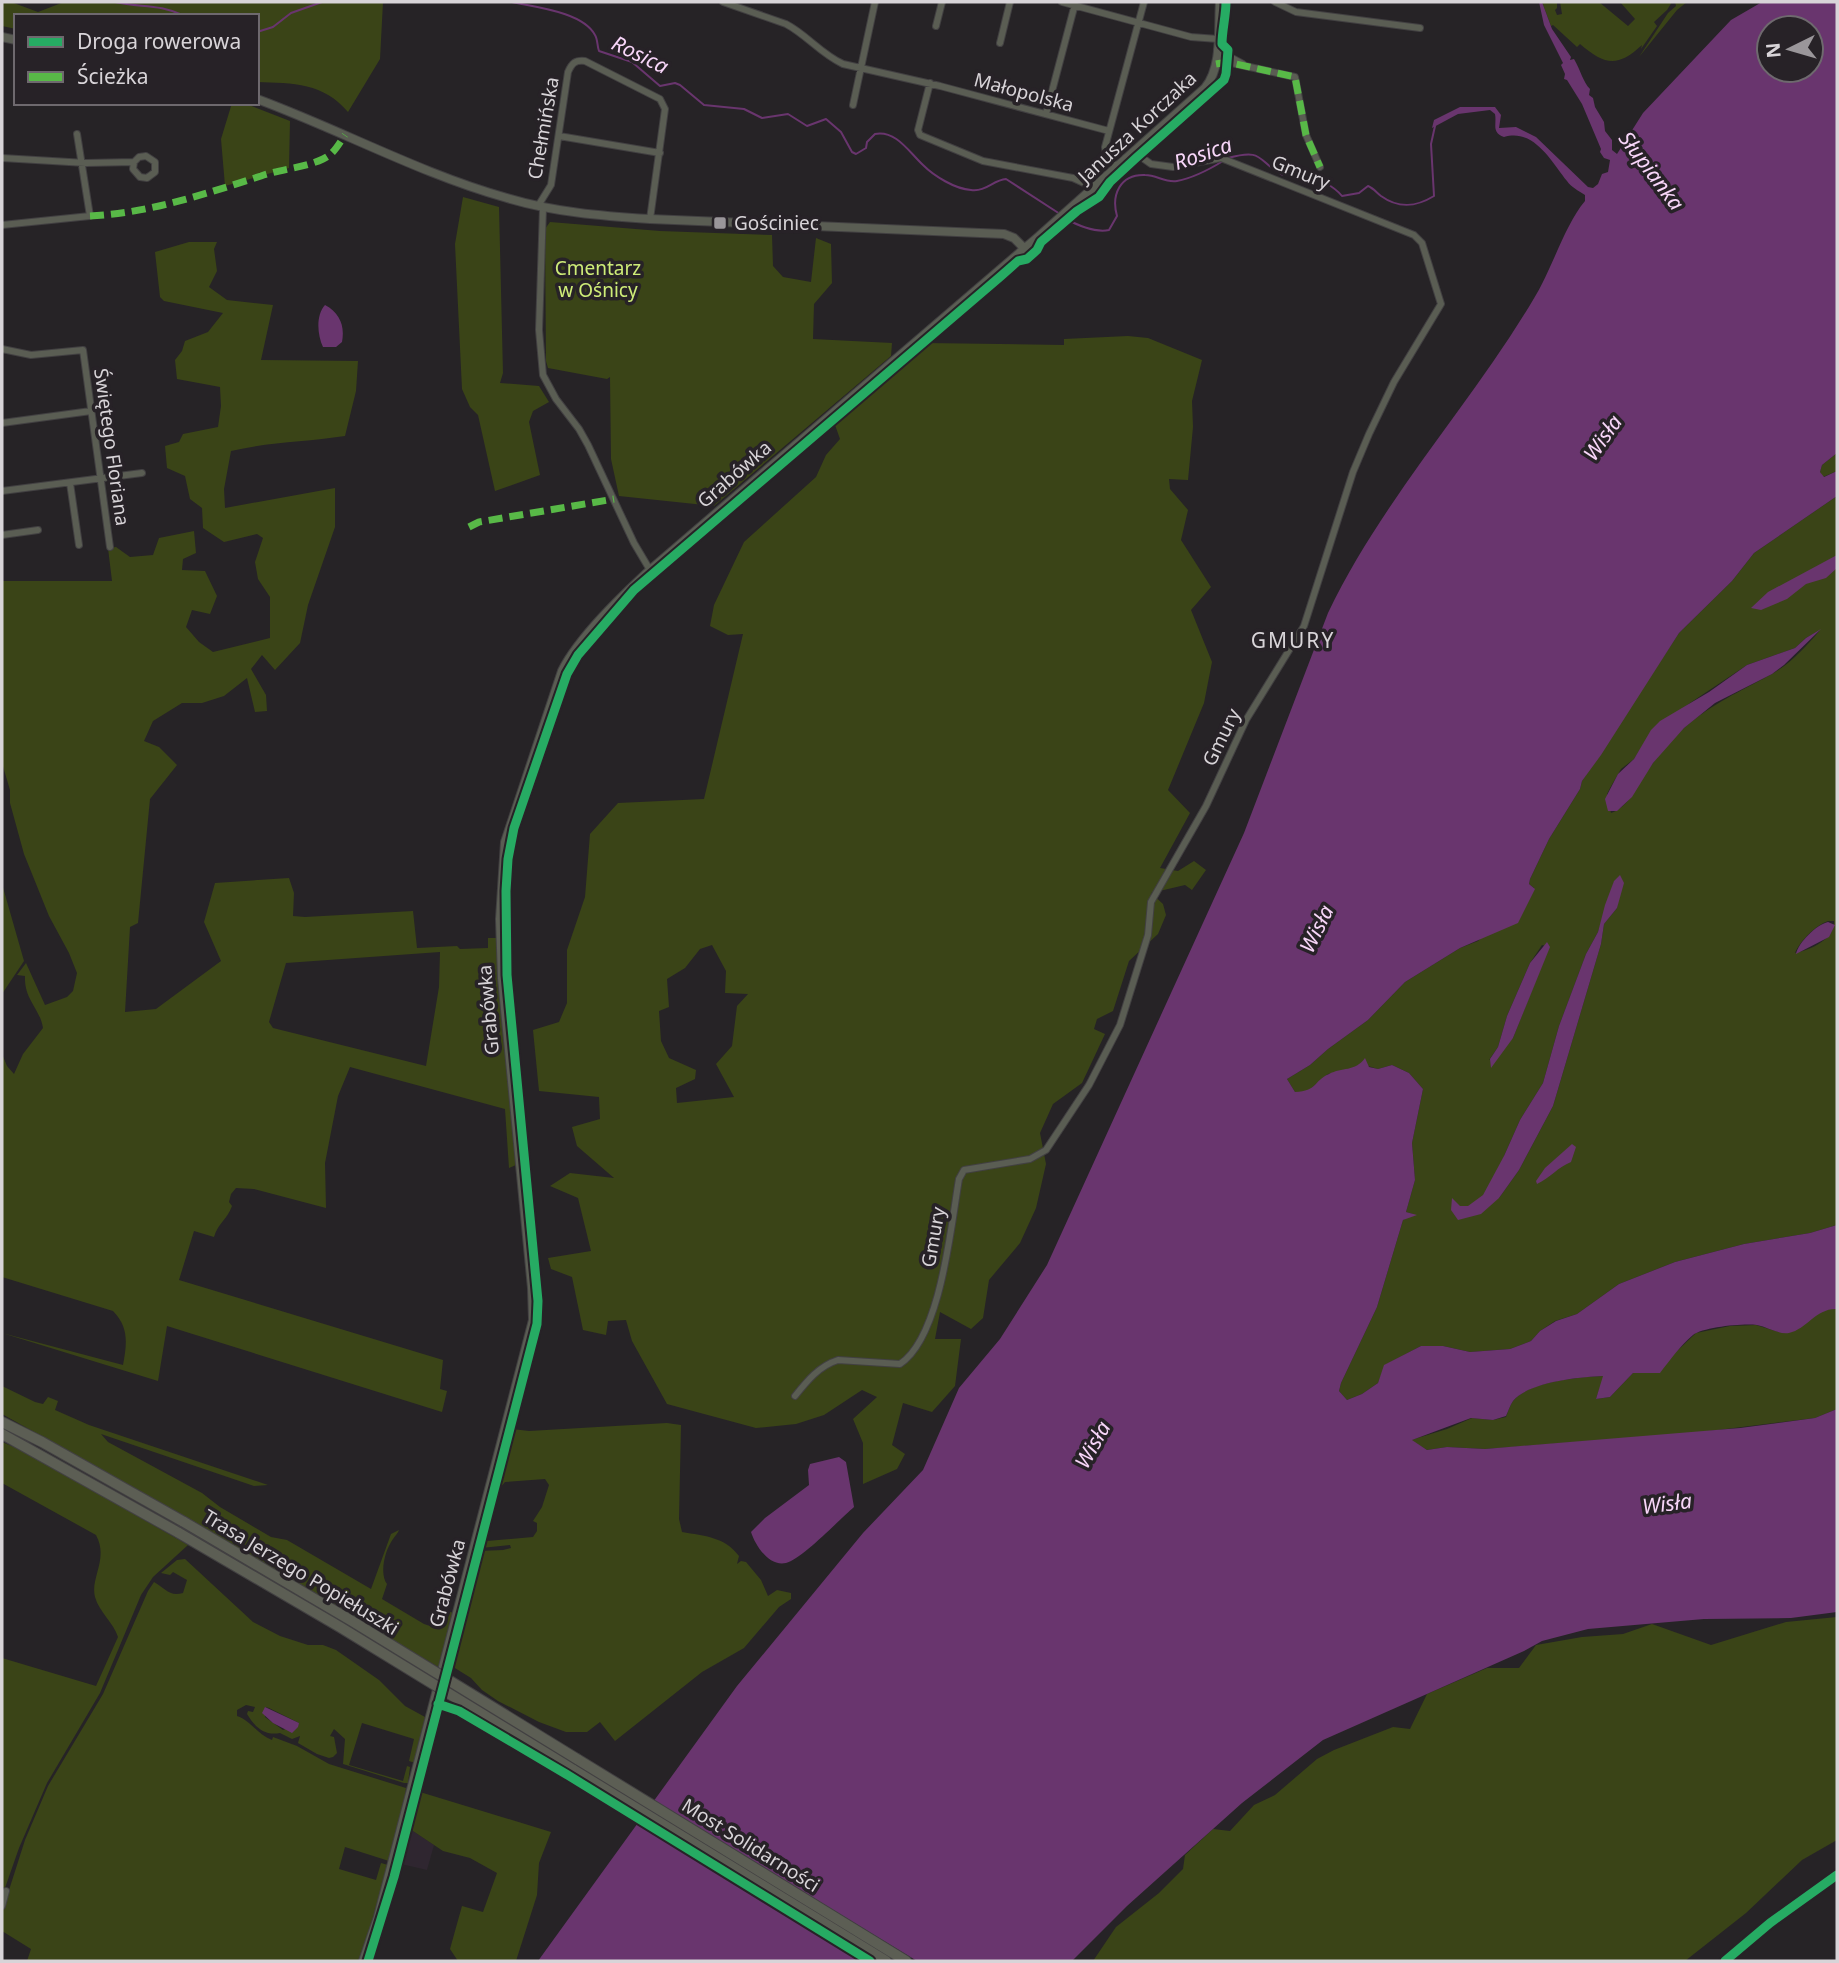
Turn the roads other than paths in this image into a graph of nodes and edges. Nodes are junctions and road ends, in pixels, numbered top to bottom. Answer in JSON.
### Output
{"nodes":[{"id":1,"x":723,"y":2,"type":"edge"},
{"id":2,"x":875,"y":2,"type":"edge"},
{"id":3,"x":942,"y":2,"type":"edge"},
{"id":4,"x":1010,"y":2,"type":"edge"},
{"id":5,"x":1062,"y":2,"type":"edge"},
{"id":6,"x":1144,"y":2,"type":"edge"},
{"id":7,"x":1220,"y":2,"type":"edge"},
{"id":8,"x":1275,"y":2,"type":"edge"},
{"id":9,"x":1075,"y":3,"type":"edge"},
{"id":10,"x":1138,"y":23,"type":"junction"},
{"id":11,"x":936,"y":26,"type":"dead end"},
{"id":12,"x":1420,"y":28,"type":"dead end"},
{"id":13,"x":1218,"y":39,"type":"junction"},
{"id":14,"x":1000,"y":43,"type":"dead end"},
{"id":15,"x":1217,"y":50,"type":"junction"},
{"id":16,"x":1216,"y":64,"type":"junction"},
{"id":17,"x":1248,"y":66,"type":"junction"},
{"id":18,"x":861,"y":69,"type":"junction"},
{"id":19,"x":930,"y":83,"type":"junction"},
{"id":20,"x":259,"y":100,"type":"edge"},
{"id":21,"x":853,"y":105,"type":"dead end"},
{"id":22,"x":1046,"y":114,"type":"junction"},
{"id":23,"x":1109,"y":131,"type":"junction"},
{"id":24,"x":77,"y":134,"type":"dead end"},
{"id":25,"x":559,"y":136,"type":"junction"},
{"id":26,"x":1134,"y":152,"type":"junction"},
{"id":27,"x":660,"y":153,"type":"junction"},
{"id":28,"x":2,"y":158,"type":"edge"},
{"id":29,"x":82,"y":162,"type":"junction"},
{"id":30,"x":134,"y":162,"type":"dead end"},
{"id":31,"x":1116,"y":167,"type":"junction"},
{"id":32,"x":1320,"y":167,"type":"dead end"},
{"id":33,"x":1091,"y":190,"type":"junction"},
{"id":34,"x":540,"y":207,"type":"junction"},
{"id":35,"x":650,"y":219,"type":"junction"},
{"id":36,"x":2,"y":225,"type":"edge"},
{"id":37,"x":1024,"y":249,"type":"junction"},
{"id":38,"x":2,"y":349,"type":"edge"},
{"id":39,"x":91,"y":411,"type":"junction"},
{"id":40,"x":2,"y":423,"type":"edge"},
{"id":41,"x":142,"y":474,"type":"dead end"},
{"id":42,"x":100,"y":479,"type":"junction"},
{"id":43,"x":70,"y":482,"type":"junction"},
{"id":44,"x":2,"y":491,"type":"edge"},
{"id":45,"x":38,"y":530,"type":"dead end"},
{"id":46,"x":2,"y":535,"type":"edge"},
{"id":47,"x":79,"y":545,"type":"dead end"},
{"id":48,"x":110,"y":547,"type":"dead end"},
{"id":49,"x":650,"y":570,"type":"junction"},
{"id":50,"x":795,"y":1396,"type":"dead end"},
{"id":51,"x":2,"y":1422,"type":"edge"},
{"id":52,"x":2,"y":1434,"type":"edge"},
{"id":53,"x":181,"y":1527,"type":"junction"},
{"id":54,"x":574,"y":1764,"type":"junction"},
{"id":55,"x":6,"y":1891,"type":"dead end"},
{"id":56,"x":2,"y":1906,"type":"edge"},
{"id":57,"x":363,"y":1961,"type":"edge"},
{"id":58,"x":886,"y":1961,"type":"edge"},
{"id":59,"x":906,"y":1961,"type":"edge"}],
"edges":[{"from":1,"to":18,"type":"street","name":"Małopolska"},
{"from":2,"to":18,"type":"street"},
{"from":3,"to":11,"type":"street"},
{"from":4,"to":14,"type":"street"},
{"from":5,"to":9,"type":"street"},
{"from":6,"to":10,"type":"street"},
{"from":7,"to":13,"type":"street","name":"Janusza Korczaka"},
{"from":8,"to":12,"type":"street"},
{"from":9,"to":10,"type":"street"},
{"from":9,"to":22,"type":"street"},
{"from":10,"to":13,"type":"street"},
{"from":10,"to":23,"type":"street"},
{"from":13,"to":15,"type":"street","name":"Janusza Korczaka"},
{"from":15,"to":16,"type":"street","name":"Janusza Korczaka"},
{"from":15,"to":17,"type":"street"},
{"from":16,"to":17,"type":"street"},
{"from":16,"to":26,"type":"street","name":"Janusza Korczaka"},
{"from":17,"to":32,"type":"street"},
{"from":18,"to":19,"type":"street","name":"Małopolska"},
{"from":18,"to":21,"type":"street"},
{"from":19,"to":22,"type":"street","name":"Małopolska"},
{"from":19,"to":33,"type":"street"},
{"from":20,"to":34,"type":"street"},
{"from":22,"to":23,"type":"street","name":"Małopolska"},
{"from":23,"to":31,"type":"street"},
{"from":24,"to":29,"type":"street"},
{"from":25,"to":27,"type":"street"},
{"from":25,"to":27,"type":"street","name":"Chełmińska"},
{"from":25,"to":34,"type":"street","name":"Chełmińska"},
{"from":26,"to":31,"type":"street","name":"Janusza Korczaka"},
{"from":26,"to":50,"type":"street","name":"Gmury"},
{"from":27,"to":35,"type":"street","name":"Chełmińska"},
{"from":28,"to":29,"type":"street"},
{"from":29,"to":30,"type":"street"},
{"from":29,"to":36,"type":"street"},
{"from":31,"to":33,"type":"street","name":"Janusza Korczaka"},
{"from":33,"to":37,"type":"street","name":"Janusza Korczaka"},
{"from":34,"to":35,"type":"street"},
{"from":34,"to":49,"type":"street"},
{"from":35,"to":37,"type":"street"},
{"from":37,"to":49,"type":"street","name":"Grabówka"},
{"from":38,"to":39,"type":"street","name":"Świętego Floriana"},
{"from":39,"to":40,"type":"street"},
{"from":39,"to":42,"type":"street","name":"Świętego Floriana"},
{"from":41,"to":42,"type":"street"},
{"from":42,"to":43,"type":"street"},
{"from":42,"to":48,"type":"street","name":"Świętego Floriana"},
{"from":43,"to":44,"type":"street"},
{"from":43,"to":47,"type":"street"},
{"from":45,"to":46,"type":"street"},
{"from":49,"to":57,"type":"street","name":"Grabówka"},
{"from":51,"to":53,"type":"main road","name":"Trasa Jerzego Popiełuszki"},
{"from":52,"to":53,"type":"main road","name":"Trasa Jerzego Popiełuszki"},
{"from":53,"to":54,"type":"main road","name":"Trasa Jerzego Popiełuszki","bridge":true},
{"from":54,"to":58,"type":"main road","name":"Most Solidarności"},
{"from":54,"to":59,"type":"main road","name":"Most Solidarności"},
{"from":55,"to":56,"type":"street"}]}
